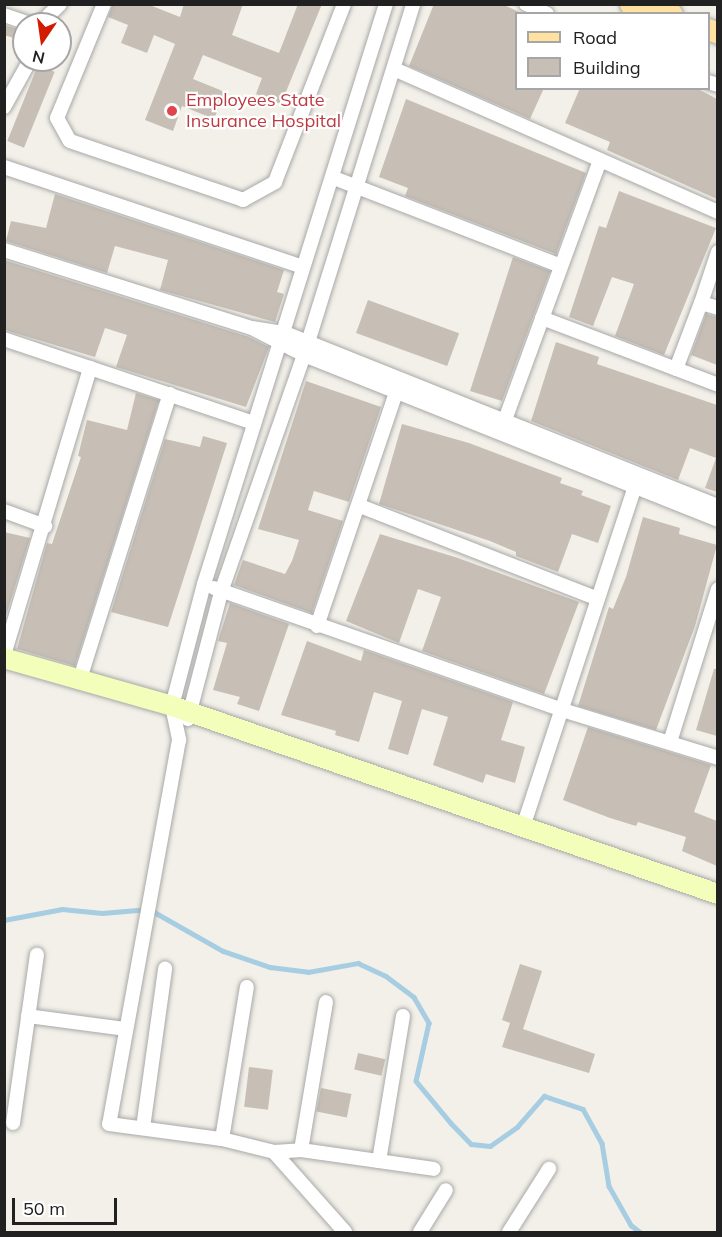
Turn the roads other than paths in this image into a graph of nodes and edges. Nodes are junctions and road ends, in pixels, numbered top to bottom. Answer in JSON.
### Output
{"nodes":[{"id":1,"x":104,"y":4,"type":"edge"},
{"id":2,"x":344,"y":4,"type":"edge"},
{"id":3,"x":386,"y":4,"type":"edge"},
{"id":4,"x":413,"y":4,"type":"edge"},
{"id":5,"x":526,"y":4,"type":"edge"},
{"id":6,"x":630,"y":4,"type":"edge"},
{"id":7,"x":651,"y":4,"type":"edge"},
{"id":8,"x":543,"y":12,"type":"edge"},
{"id":9,"x":648,"y":12,"type":"edge"},
{"id":10,"x":668,"y":12,"type":"edge"},
{"id":11,"x":394,"y":69,"type":"junction"},
{"id":12,"x":23,"y":72,"type":"edge"},
{"id":13,"x":4,"y":107,"type":"edge"},
{"id":14,"x":600,"y":160,"type":"junction"},
{"id":15,"x":4,"y":167,"type":"edge"},
{"id":16,"x":334,"y":178,"type":"junction"},
{"id":17,"x":358,"y":185,"type":"junction"},
{"id":18,"x":717,"y":212,"type":"edge"},
{"id":19,"x":4,"y":250,"type":"edge"},
{"id":20,"x":717,"y":252,"type":"edge"},
{"id":21,"x":305,"y":262,"type":"junction"},
{"id":22,"x":332,"y":266,"type":"junction"},
{"id":23,"x":561,"y":266,"type":"junction"},
{"id":24,"x":701,"y":303,"type":"junction"},
{"id":25,"x":717,"y":308,"type":"edge"},
{"id":26,"x":542,"y":318,"type":"junction"},
{"id":27,"x":4,"y":339,"type":"edge"},
{"id":28,"x":283,"y":339,"type":"junction"},
{"id":29,"x":306,"y":349,"type":"junction"},
{"id":30,"x":90,"y":368,"type":"junction"},
{"id":31,"x":676,"y":369,"type":"junction"},
{"id":32,"x":717,"y":385,"type":"edge"},
{"id":33,"x":396,"y":392,"type":"junction"},
{"id":34,"x":170,"y":394,"type":"junction"},
{"id":35,"x":254,"y":423,"type":"junction"},
{"id":36,"x":502,"y":428,"type":"junction"},
{"id":37,"x":635,"y":487,"type":"junction"},
{"id":38,"x":360,"y":506,"type":"junction"},
{"id":39,"x":717,"y":506,"type":"edge"},
{"id":40,"x":4,"y":512,"type":"edge"},
{"id":41,"x":717,"y":520,"type":"edge"},
{"id":42,"x":45,"y":526,"type":"junction"},
{"id":43,"x":204,"y":584,"type":"junction"},
{"id":44,"x":717,"y":590,"type":"edge"},
{"id":45,"x":221,"y":592,"type":"junction"},
{"id":46,"x":596,"y":598,"type":"junction"},
{"id":47,"x":317,"y":626,"type":"junction"},
{"id":48,"x":4,"y":656,"type":"edge"},
{"id":49,"x":79,"y":682,"type":"junction"},
{"id":50,"x":172,"y":706,"type":"junction"},
{"id":51,"x":559,"y":709,"type":"junction"},
{"id":52,"x":192,"y":713,"type":"junction"},
{"id":53,"x":179,"y":734,"type":"junction"},
{"id":54,"x":670,"y":742,"type":"junction"},
{"id":55,"x":717,"y":758,"type":"edge"},
{"id":56,"x":523,"y":827,"type":"junction"},
{"id":57,"x":717,"y":894,"type":"edge"},
{"id":58,"x":37,"y":955,"type":"dead end"},
{"id":59,"x":165,"y":969,"type":"dead end"},
{"id":60,"x":247,"y":987,"type":"dead end"},
{"id":61,"x":326,"y":1002,"type":"dead end"},
{"id":62,"x":28,"y":1016,"type":"junction"},
{"id":63,"x":403,"y":1016,"type":"dead end"},
{"id":64,"x":125,"y":1029,"type":"junction"},
{"id":65,"x":12,"y":1123,"type":"dead end"},
{"id":66,"x":143,"y":1128,"type":"junction"},
{"id":67,"x":222,"y":1139,"type":"junction"},
{"id":68,"x":301,"y":1150,"type":"junction"},
{"id":69,"x":274,"y":1152,"type":"junction"},
{"id":70,"x":380,"y":1161,"type":"junction"},
{"id":71,"x":434,"y":1169,"type":"dead end"},
{"id":72,"x":549,"y":1169,"type":"dead end"},
{"id":73,"x":446,"y":1190,"type":"dead end"},
{"id":74,"x":345,"y":1233,"type":"edge"},
{"id":75,"x":420,"y":1233,"type":"edge"},
{"id":76,"x":509,"y":1233,"type":"edge"}],
"edges":[{"from":1,"to":2,"type":"street"},
{"from":3,"to":16,"type":"street"},
{"from":4,"to":11,"type":"street"},
{"from":5,"to":8,"type":"street"},
{"from":6,"to":9,"type":"main road"},
{"from":7,"to":10,"type":"main road"},
{"from":11,"to":14,"type":"street"},
{"from":11,"to":17,"type":"street"},
{"from":12,"to":13,"type":"street"},
{"from":14,"to":18,"type":"street"},
{"from":14,"to":23,"type":"street"},
{"from":15,"to":21,"type":"street"},
{"from":16,"to":17,"type":"street"},
{"from":16,"to":21,"type":"street"},
{"from":17,"to":22,"type":"street"},
{"from":17,"to":23,"type":"street"},
{"from":19,"to":28,"type":"street"},
{"from":20,"to":24,"type":"street"},
{"from":21,"to":22,"type":"street"},
{"from":21,"to":28,"type":"street"},
{"from":22,"to":29,"type":"street"},
{"from":23,"to":26,"type":"street"},
{"from":24,"to":25,"type":"street"},
{"from":24,"to":31,"type":"street"},
{"from":26,"to":31,"type":"street"},
{"from":26,"to":36,"type":"street"},
{"from":27,"to":30,"type":"street"},
{"from":28,"to":29,"type":"street"},
{"from":28,"to":35,"type":"street"},
{"from":29,"to":33,"type":"street"},
{"from":29,"to":36,"type":"street"},
{"from":29,"to":45,"type":"street"},
{"from":30,"to":34,"type":"street"},
{"from":30,"to":42,"type":"street"},
{"from":31,"to":32,"type":"street"},
{"from":33,"to":36,"type":"street"},
{"from":33,"to":38,"type":"street"},
{"from":34,"to":35,"type":"street"},
{"from":34,"to":49,"type":"street"},
{"from":35,"to":43,"type":"street"},
{"from":36,"to":37,"type":"street"},
{"from":36,"to":39,"type":"street"},
{"from":37,"to":41,"type":"street"},
{"from":37,"to":46,"type":"street"},
{"from":38,"to":46,"type":"street"},
{"from":38,"to":47,"type":"street"},
{"from":40,"to":42,"type":"street"},
{"from":42,"to":48,"type":"street"},
{"from":43,"to":45,"type":"street"},
{"from":43,"to":50,"type":"street"},
{"from":44,"to":54,"type":"street"},
{"from":45,"to":47,"type":"street"},
{"from":45,"to":52,"type":"street"},
{"from":46,"to":51,"type":"street"},
{"from":47,"to":51,"type":"street"},
{"from":48,"to":49,"type":"street"},
{"from":49,"to":50,"type":"street"},
{"from":50,"to":52,"type":"street"},
{"from":50,"to":53,"type":"street"},
{"from":51,"to":54,"type":"street"},
{"from":51,"to":56,"type":"street"},
{"from":52,"to":53,"type":"street"},
{"from":52,"to":56,"type":"street"},
{"from":53,"to":64,"type":"street"},
{"from":54,"to":55,"type":"street"},
{"from":56,"to":57,"type":"street"},
{"from":58,"to":62,"type":"street"},
{"from":59,"to":66,"type":"street"},
{"from":60,"to":67,"type":"street"},
{"from":61,"to":68,"type":"street"},
{"from":62,"to":64,"type":"street"},
{"from":62,"to":65,"type":"street"},
{"from":63,"to":70,"type":"street"},
{"from":64,"to":66,"type":"street"},
{"from":66,"to":67,"type":"street"},
{"from":67,"to":69,"type":"street"},
{"from":68,"to":69,"type":"street"},
{"from":68,"to":70,"type":"street"},
{"from":69,"to":74,"type":"street"},
{"from":70,"to":71,"type":"street"},
{"from":72,"to":76,"type":"street"},
{"from":73,"to":75,"type":"street"}]}
